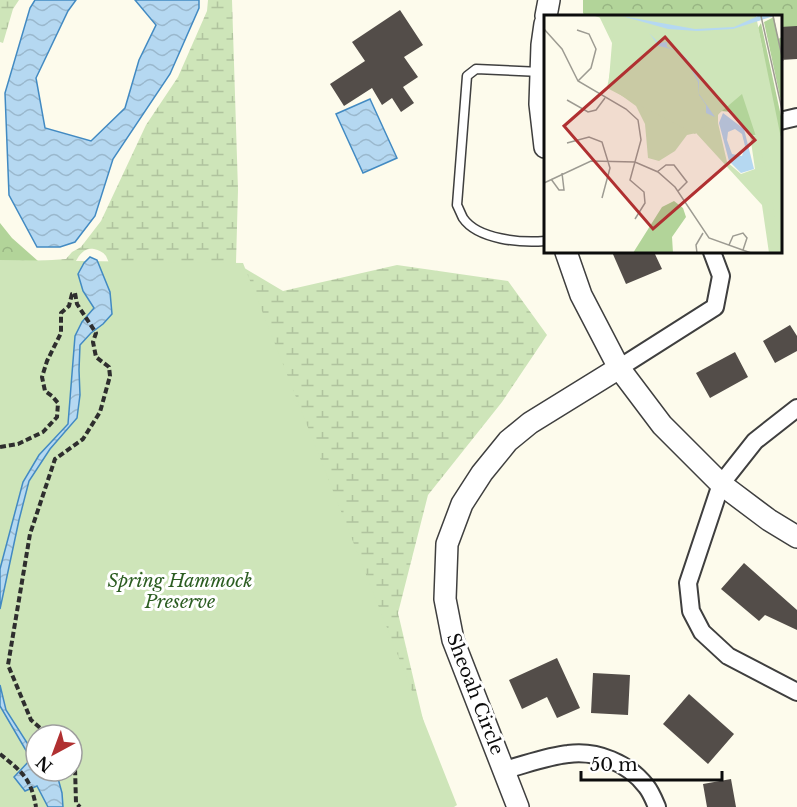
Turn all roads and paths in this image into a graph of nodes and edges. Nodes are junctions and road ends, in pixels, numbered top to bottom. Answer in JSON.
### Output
{"nodes":[{"id":1,"x":549,"y":0,"type":"edge"},
{"id":2,"x":546,"y":15,"type":"edge"},
{"id":3,"x":544,"y":31,"type":"edge"},
{"id":4,"x":541,"y":72,"type":"junction"},
{"id":5,"x":797,"y":117,"type":"edge"},
{"id":6,"x":782,"y":121,"type":"edge"},
{"id":7,"x":544,"y":138,"type":"edge"},
{"id":8,"x":544,"y":241,"type":"edge"},
{"id":9,"x":567,"y":254,"type":"edge"},
{"id":10,"x":713,"y":254,"type":"edge"},
{"id":11,"x":619,"y":368,"type":"junction"},
{"id":12,"x":797,"y":408,"type":"edge"},
{"id":13,"x":0,"y":447,"type":"edge"},
{"id":14,"x":721,"y":484,"type":"junction"},
{"id":15,"x":797,"y":537,"type":"edge"},
{"id":16,"x":797,"y":692,"type":"edge"},
{"id":17,"x":34,"y":723,"type":"edge"},
{"id":18,"x":0,"y":754,"type":"edge"},
{"id":19,"x":504,"y":770,"type":"junction"},
{"id":20,"x":75,"y":783,"type":"edge"},
{"id":21,"x":36,"y":807,"type":"edge"},
{"id":22,"x":80,"y":807,"type":"edge"},
{"id":23,"x":518,"y":807,"type":"edge"},
{"id":24,"x":657,"y":807,"type":"edge"}],
"edges":[{"from":1,"to":2,"type":"street"},
{"from":3,"to":4,"type":"street"},
{"from":4,"to":7,"type":"street"},
{"from":4,"to":8,"type":"lane"},
{"from":5,"to":6,"type":"street"},
{"from":9,"to":11,"type":"street"},
{"from":10,"to":11,"type":"street"},
{"from":11,"to":14,"type":"street"},
{"from":11,"to":19,"type":"street","name":"Sheoah Circle"},
{"from":12,"to":14,"type":"street"},
{"from":13,"to":17,"type":"path"},
{"from":14,"to":15,"type":"street"},
{"from":14,"to":16,"type":"street"},
{"from":18,"to":21,"type":"path"},
{"from":19,"to":23,"type":"street","name":"Sheoah Circle"},
{"from":19,"to":24,"type":"street"},
{"from":20,"to":22,"type":"path"}]}
